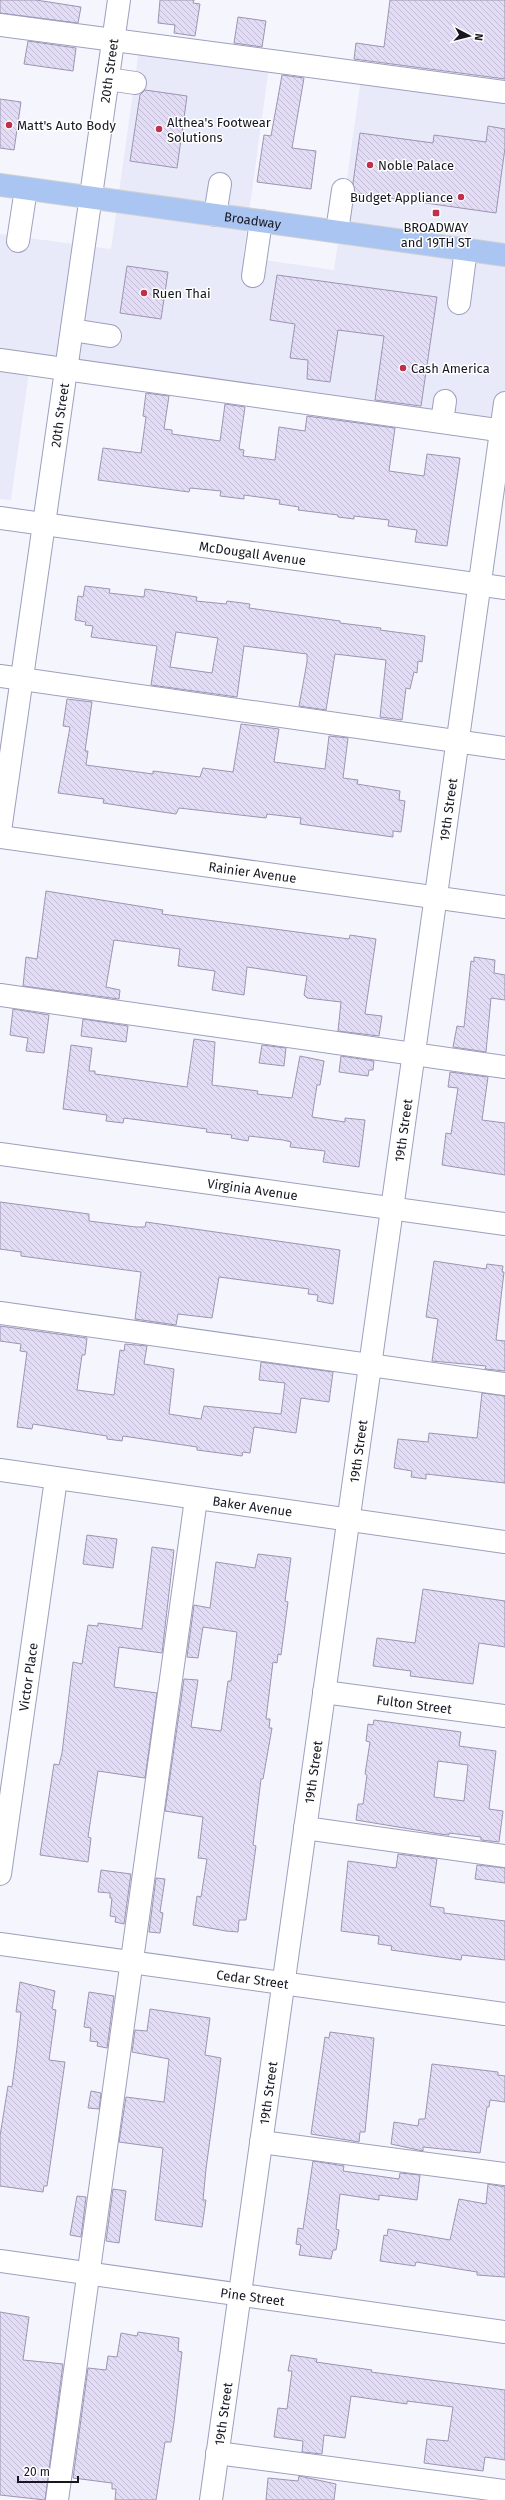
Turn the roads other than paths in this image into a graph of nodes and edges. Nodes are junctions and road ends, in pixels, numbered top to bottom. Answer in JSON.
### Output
{"nodes":[{"id":1,"x":119,"y":0,"type":"edge"},
{"id":2,"x":0,"y":25,"type":"edge"},
{"id":3,"x":113,"y":41,"type":"junction"},
{"id":4,"x":108,"y":79,"type":"junction"},
{"id":5,"x":135,"y":83,"type":"dead end"},
{"id":6,"x":505,"y":92,"type":"edge"},
{"id":7,"x":220,"y":184,"type":"dead end"},
{"id":8,"x":0,"y":185,"type":"edge"},
{"id":9,"x":26,"y":189,"type":"junction"},
{"id":10,"x":343,"y":190,"type":"dead end"},
{"id":11,"x":91,"y":197,"type":"junction"},
{"id":12,"x":215,"y":215,"type":"junction"},
{"id":13,"x":261,"y":221,"type":"junction"},
{"id":14,"x":337,"y":232,"type":"junction"},
{"id":15,"x":18,"y":241,"type":"dead end"},
{"id":16,"x":466,"y":249,"type":"junction"},
{"id":17,"x":505,"y":254,"type":"edge"},
{"id":18,"x":253,"y":276,"type":"dead end"},
{"id":19,"x":458,"y":303,"type":"dead end"},
{"id":20,"x":72,"y":330,"type":"junction"},
{"id":21,"x":110,"y":336,"type":"dead end"},
{"id":22,"x":0,"y":360,"type":"edge"},
{"id":23,"x":66,"y":369,"type":"junction"},
{"id":24,"x":445,"y":401,"type":"dead end"},
{"id":25,"x":505,"y":403,"type":"edge"},
{"id":26,"x":442,"y":422,"type":"junction"},
{"id":27,"x":503,"y":431,"type":"edge"},
{"id":28,"x":0,"y":518,"type":"edge"},
{"id":29,"x":44,"y":524,"type":"junction"},
{"id":30,"x":480,"y":584,"type":"junction"},
{"id":31,"x":505,"y":588,"type":"edge"},
{"id":32,"x":0,"y":676,"type":"edge"},
{"id":33,"x":22,"y":679,"type":"junction"},
{"id":34,"x":458,"y":741,"type":"junction"},
{"id":35,"x":505,"y":748,"type":"edge"},
{"id":36,"x":0,"y":831,"type":"edge"},
{"id":37,"x":0,"y":836,"type":"edge"},
{"id":38,"x":436,"y":897,"type":"junction"},
{"id":39,"x":505,"y":907,"type":"edge"},
{"id":40,"x":0,"y":995,"type":"edge"},
{"id":41,"x":414,"y":1054,"type":"junction"},
{"id":42,"x":505,"y":1067,"type":"edge"},
{"id":43,"x":0,"y":1154,"type":"edge"},
{"id":44,"x":393,"y":1210,"type":"junction"},
{"id":45,"x":505,"y":1224,"type":"edge"},
{"id":46,"x":0,"y":1313,"type":"edge"},
{"id":47,"x":370,"y":1365,"type":"junction"},
{"id":48,"x":505,"y":1384,"type":"edge"},
{"id":49,"x":0,"y":1470,"type":"edge"},
{"id":50,"x":56,"y":1479,"type":"junction"},
{"id":51,"x":196,"y":1499,"type":"junction"},
{"id":52,"x":349,"y":1521,"type":"junction"},
{"id":53,"x":505,"y":1542,"type":"edge"},
{"id":54,"x":324,"y":1692,"type":"junction"},
{"id":55,"x":505,"y":1716,"type":"edge"},
{"id":56,"x":305,"y":1828,"type":"junction"},
{"id":57,"x":505,"y":1856,"type":"edge"},
{"id":58,"x":0,"y":1874,"type":"edge"},
{"id":59,"x":0,"y":1944,"type":"edge"},
{"id":60,"x":132,"y":1962,"type":"junction"},
{"id":61,"x":283,"y":1983,"type":"junction"},
{"id":62,"x":505,"y":2014,"type":"edge"},
{"id":63,"x":261,"y":2142,"type":"junction"},
{"id":64,"x":505,"y":2174,"type":"edge"},
{"id":65,"x":0,"y":2261,"type":"edge"},
{"id":66,"x":88,"y":2274,"type":"junction"},
{"id":67,"x":240,"y":2295,"type":"junction"},
{"id":68,"x":505,"y":2332,"type":"edge"},
{"id":69,"x":217,"y":2453,"type":"junction"},
{"id":70,"x":505,"y":2491,"type":"edge"},
{"id":71,"x":57,"y":2500,"type":"edge"},
{"id":72,"x":211,"y":2500,"type":"edge"}],
"edges":[{"from":1,"to":3,"type":"street","name":"20th Street"},
{"from":2,"to":3,"type":"street"},
{"from":3,"to":4,"type":"street","name":"20th Street"},
{"from":3,"to":6,"type":"street"},
{"from":4,"to":5,"type":"street"},
{"from":4,"to":11,"type":"street","name":"20th Street"},
{"from":7,"to":12,"type":"street"},
{"from":8,"to":9,"type":"main road","name":"Broadway"},
{"from":9,"to":11,"type":"main road","name":"Broadway"},
{"from":9,"to":15,"type":"street"},
{"from":10,"to":14,"type":"street"},
{"from":11,"to":12,"type":"main road","name":"Broadway"},
{"from":11,"to":20,"type":"street","name":"20th Street"},
{"from":12,"to":13,"type":"main road","name":"Broadway"},
{"from":13,"to":14,"type":"main road","name":"Broadway"},
{"from":13,"to":18,"type":"street"},
{"from":14,"to":16,"type":"main road","name":"Broadway"},
{"from":16,"to":17,"type":"main road","name":"Broadway"},
{"from":16,"to":19,"type":"street"},
{"from":20,"to":21,"type":"street"},
{"from":20,"to":23,"type":"street","name":"20th Street"},
{"from":22,"to":23,"type":"street"},
{"from":23,"to":26,"type":"street"},
{"from":23,"to":29,"type":"street","name":"20th Street"},
{"from":24,"to":26,"type":"street"},
{"from":25,"to":27,"type":"street","name":"19th Street"},
{"from":26,"to":27,"type":"street"},
{"from":27,"to":30,"type":"street","name":"19th Street"},
{"from":28,"to":29,"type":"street","name":"McDougall Avenue"},
{"from":29,"to":30,"type":"street","name":"McDougall Avenue"},
{"from":29,"to":33,"type":"street","name":"20th Street"},
{"from":30,"to":31,"type":"street","name":"McDougall Avenue"},
{"from":30,"to":34,"type":"street","name":"19th Street"},
{"from":32,"to":33,"type":"street"},
{"from":33,"to":34,"type":"street"},
{"from":33,"to":36,"type":"street","name":"20th Street"},
{"from":34,"to":35,"type":"street"},
{"from":34,"to":38,"type":"street","name":"19th Street"},
{"from":37,"to":38,"type":"street","name":"Rainier Avenue"},
{"from":38,"to":39,"type":"street","name":"Rainier Avenue"},
{"from":38,"to":41,"type":"street","name":"19th Street"},
{"from":40,"to":41,"type":"street"},
{"from":41,"to":42,"type":"street"},
{"from":41,"to":44,"type":"street","name":"19th Street"},
{"from":43,"to":44,"type":"street","name":"Virginia Avenue"},
{"from":44,"to":45,"type":"street","name":"Virginia Avenue"},
{"from":44,"to":47,"type":"street","name":"19th Street"},
{"from":46,"to":47,"type":"street"},
{"from":47,"to":48,"type":"street"},
{"from":47,"to":52,"type":"street","name":"19th Street"},
{"from":49,"to":50,"type":"street","name":"Baker Avenue"},
{"from":50,"to":51,"type":"street","name":"Baker Avenue"},
{"from":50,"to":58,"type":"street","name":"Victor Place"},
{"from":51,"to":52,"type":"street","name":"Baker Avenue"},
{"from":51,"to":60,"type":"street"},
{"from":52,"to":53,"type":"street","name":"Baker Avenue"},
{"from":52,"to":54,"type":"street","name":"19th Street"},
{"from":54,"to":55,"type":"street","name":"Fulton Street"},
{"from":54,"to":56,"type":"street","name":"19th Street"},
{"from":56,"to":57,"type":"street"},
{"from":56,"to":61,"type":"street","name":"19th Street"},
{"from":59,"to":60,"type":"street","name":"Cedar Street"},
{"from":60,"to":61,"type":"street","name":"Cedar Street"},
{"from":60,"to":66,"type":"street"},
{"from":61,"to":62,"type":"street","name":"Cedar Street"},
{"from":61,"to":63,"type":"street","name":"19th Street"},
{"from":63,"to":64,"type":"street"},
{"from":63,"to":67,"type":"street","name":"19th Street"},
{"from":65,"to":66,"type":"street","name":"Pine Street"},
{"from":66,"to":67,"type":"street","name":"Pine Street"},
{"from":66,"to":71,"type":"street"},
{"from":67,"to":68,"type":"street","name":"Pine Street"},
{"from":67,"to":69,"type":"street","name":"19th Street"},
{"from":69,"to":70,"type":"street"},
{"from":69,"to":72,"type":"street","name":"19th Street"}]}
